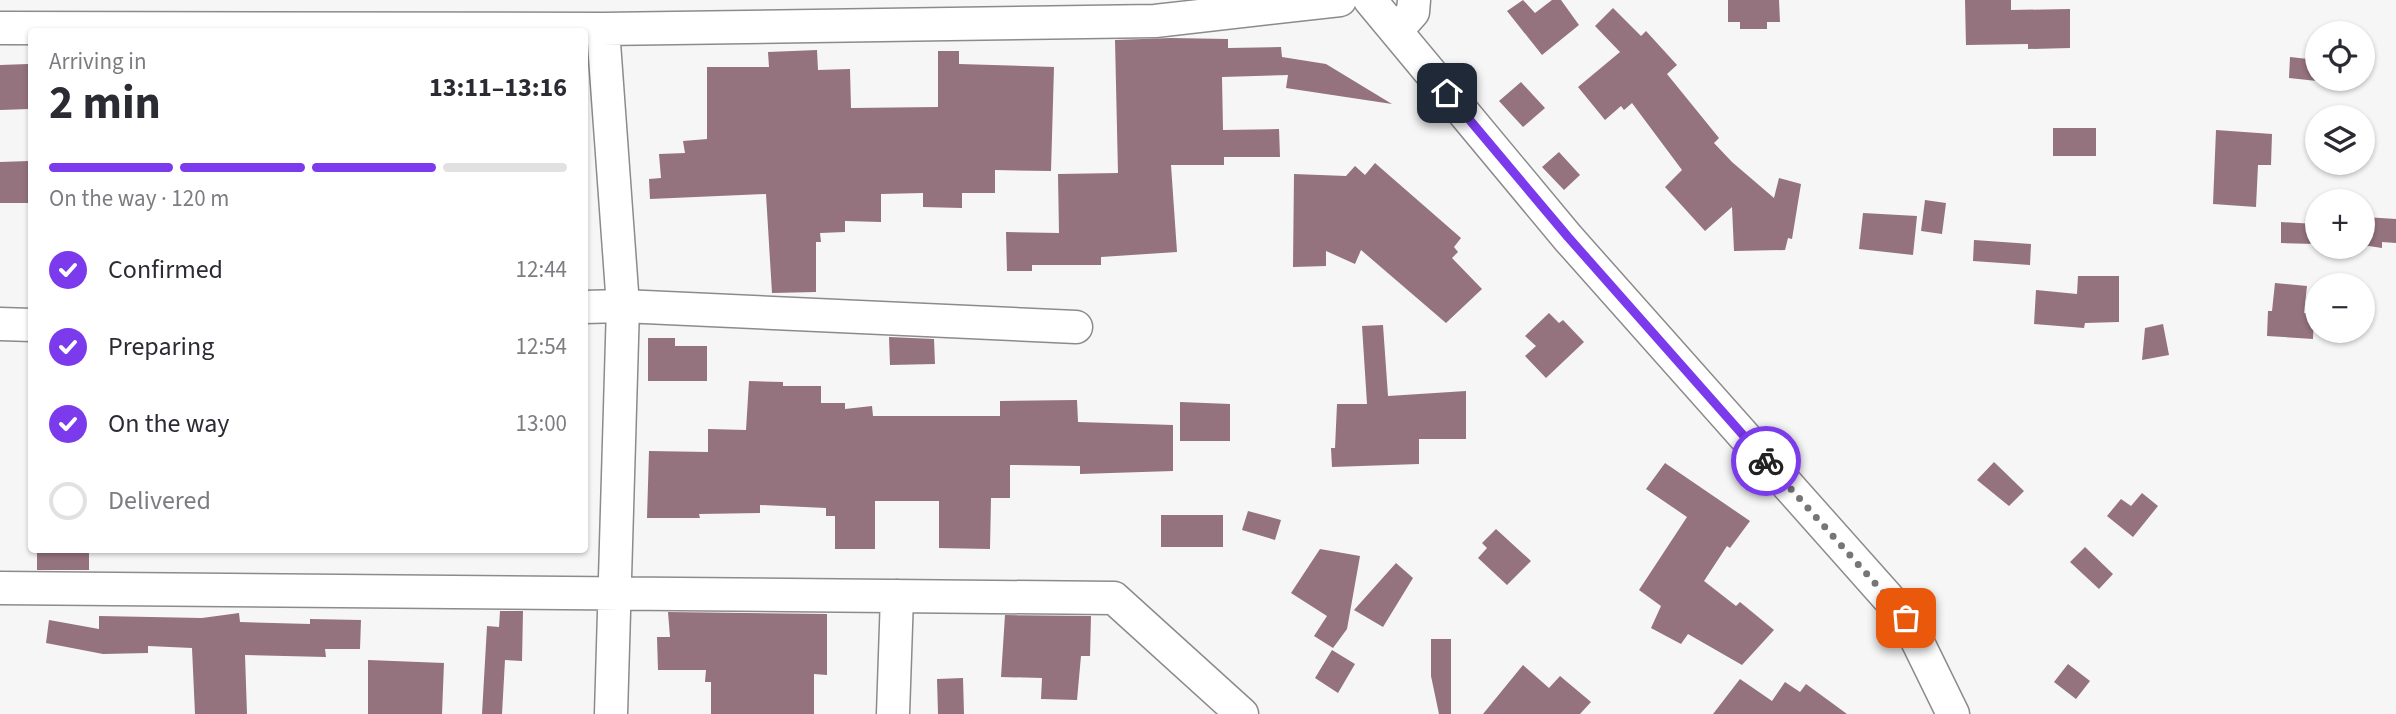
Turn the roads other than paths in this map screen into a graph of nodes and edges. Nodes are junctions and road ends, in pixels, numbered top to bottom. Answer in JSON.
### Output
{"nodes":[{"id":1,"x":1340,"y":0,"type":"edge"},
{"id":2,"x":1370,"y":0,"type":"edge"},
{"id":3,"x":1414,"y":0,"type":"edge"},
{"id":4,"x":1155,"y":10,"type":"edge"},
{"id":5,"x":0,"y":28,"type":"edge"},
{"id":6,"x":28,"y":28,"type":"edge"},
{"id":7,"x":588,"y":29,"type":"edge"},
{"id":8,"x":603,"y":29,"type":"junction"},
{"id":9,"x":1396,"y":31,"type":"junction"},
{"id":10,"x":622,"y":306,"type":"junction"},
{"id":11,"x":588,"y":307,"type":"edge"},
{"id":12,"x":0,"y":324,"type":"edge"},
{"id":13,"x":28,"y":325,"type":"edge"},
{"id":14,"x":1076,"y":327,"type":"dead end"},
{"id":15,"x":0,"y":588,"type":"edge"},
{"id":16,"x":616,"y":593,"type":"junction"},
{"id":17,"x":897,"y":596,"type":"junction"},
{"id":18,"x":611,"y":714,"type":"edge"},
{"id":19,"x":893,"y":714,"type":"edge"},
{"id":20,"x":1242,"y":714,"type":"edge"},
{"id":21,"x":1953,"y":714,"type":"edge"}],
"edges":[{"from":1,"to":4,"type":"street"},
{"from":2,"to":9,"type":"street"},
{"from":3,"to":9,"type":"street"},
{"from":4,"to":8,"type":"street"},
{"from":5,"to":6,"type":"street"},
{"from":7,"to":8,"type":"street"},
{"from":8,"to":10,"type":"street"},
{"from":9,"to":21,"type":"street"},
{"from":10,"to":11,"type":"street"},
{"from":10,"to":14,"type":"street"},
{"from":10,"to":16,"type":"street"},
{"from":12,"to":13,"type":"street"},
{"from":15,"to":16,"type":"street"},
{"from":16,"to":17,"type":"street"},
{"from":16,"to":18,"type":"street"},
{"from":17,"to":19,"type":"street"},
{"from":17,"to":20,"type":"street"}]}
